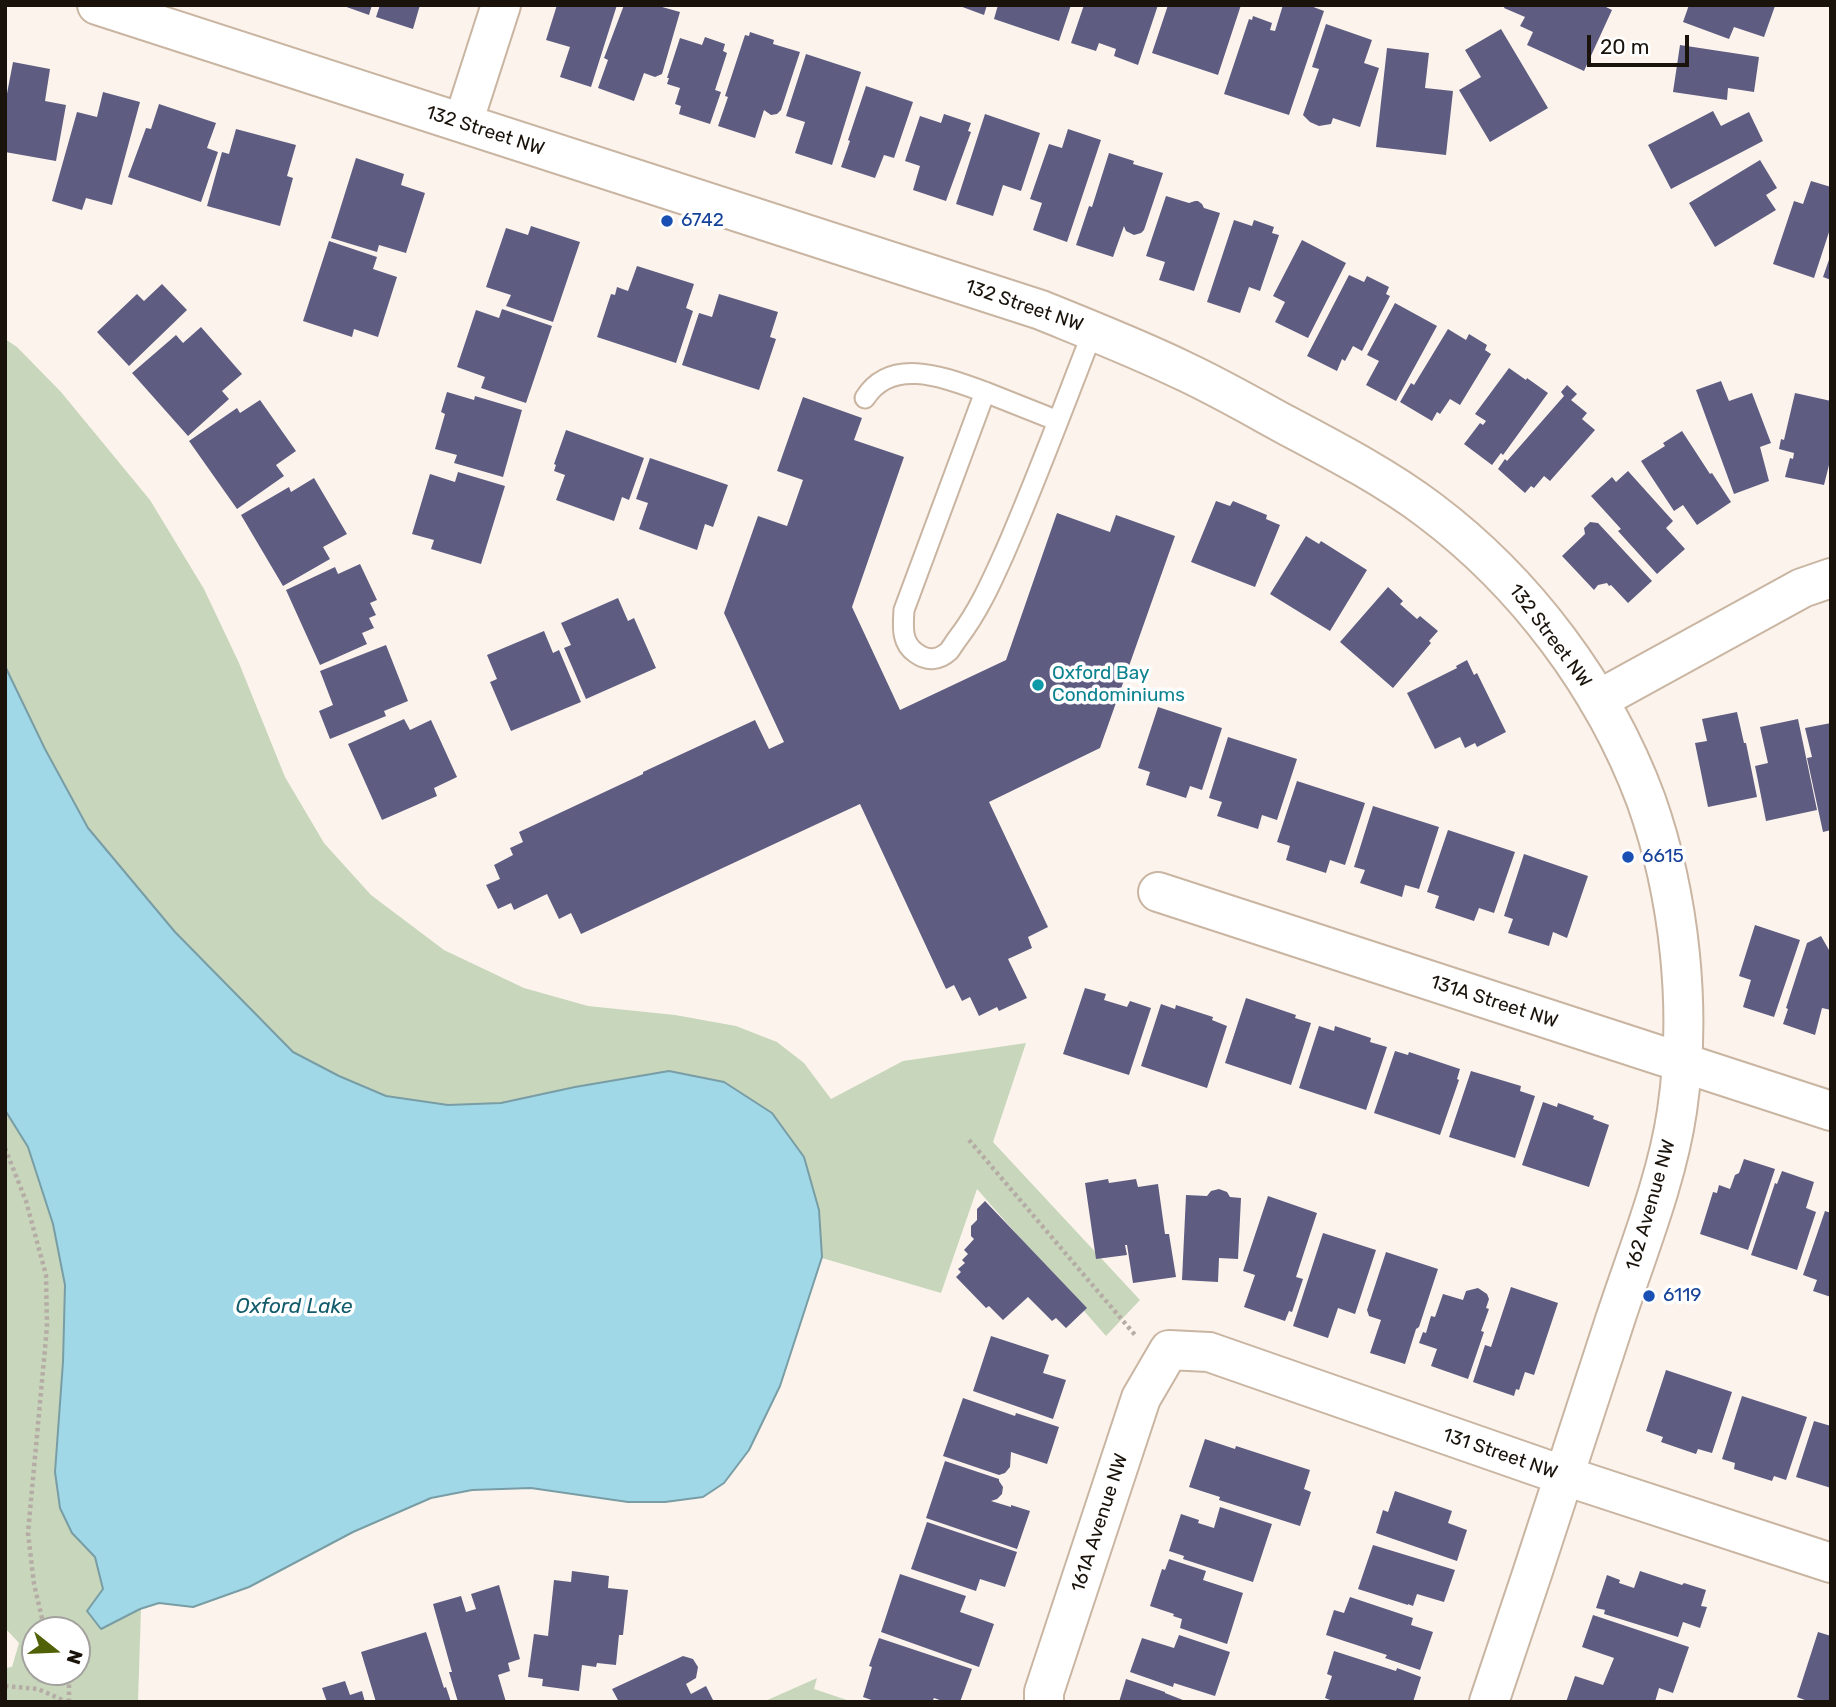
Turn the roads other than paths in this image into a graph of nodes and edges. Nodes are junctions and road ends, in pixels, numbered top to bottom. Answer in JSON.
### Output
{"nodes":[{"id":1,"x":97,"y":5,"type":"edge"},
{"id":2,"x":502,"y":5,"type":"edge"},
{"id":3,"x":463,"y":123,"type":"junction"},
{"id":4,"x":1093,"y":331,"type":"junction"},
{"id":5,"x":985,"y":392,"type":"junction"},
{"id":6,"x":865,"y":398,"type":"dead end"},
{"id":7,"x":1058,"y":421,"type":"junction"},
{"id":8,"x":1831,"y":578,"type":"edge"},
{"id":9,"x":1598,"y":700,"type":"junction"},
{"id":10,"x":1158,"y":892,"type":"dead end"},
{"id":11,"x":1681,"y":1063,"type":"junction"},
{"id":12,"x":1831,"y":1111,"type":"edge"},
{"id":13,"x":1165,"y":1358,"type":"joint"},
{"id":14,"x":1565,"y":1476,"type":"junction"},
{"id":15,"x":1831,"y":1563,"type":"edge"},
{"id":16,"x":1044,"y":1702,"type":"edge"},
{"id":17,"x":1489,"y":1702,"type":"edge"}],
"edges":[{"from":1,"to":3,"type":"street","name":"132 Street NW"},
{"from":2,"to":3,"type":"street"},
{"from":3,"to":4,"type":"street","name":"132 Street NW"},
{"from":4,"to":7,"type":"lane"},
{"from":4,"to":9,"type":"street","name":"132 Street NW"},
{"from":5,"to":6,"type":"lane"},
{"from":5,"to":7,"type":"lane"},
{"from":5,"to":7,"type":"lane"},
{"from":8,"to":9,"type":"street","name":"132 Street NW"},
{"from":9,"to":11,"type":"street","name":"162 Avenue NW"},
{"from":10,"to":11,"type":"street","name":"131A Street NW"},
{"from":11,"to":12,"type":"street","name":"131A Street NW"},
{"from":11,"to":14,"type":"street","name":"162 Avenue NW"},
{"from":13,"to":14,"type":"street","name":"131 Street NW"},
{"from":13,"to":16,"type":"street","name":"161A Avenue NW"},
{"from":14,"to":15,"type":"street","name":"131 Street NW"},
{"from":14,"to":17,"type":"street","name":"162 Avenue NW"}]}
